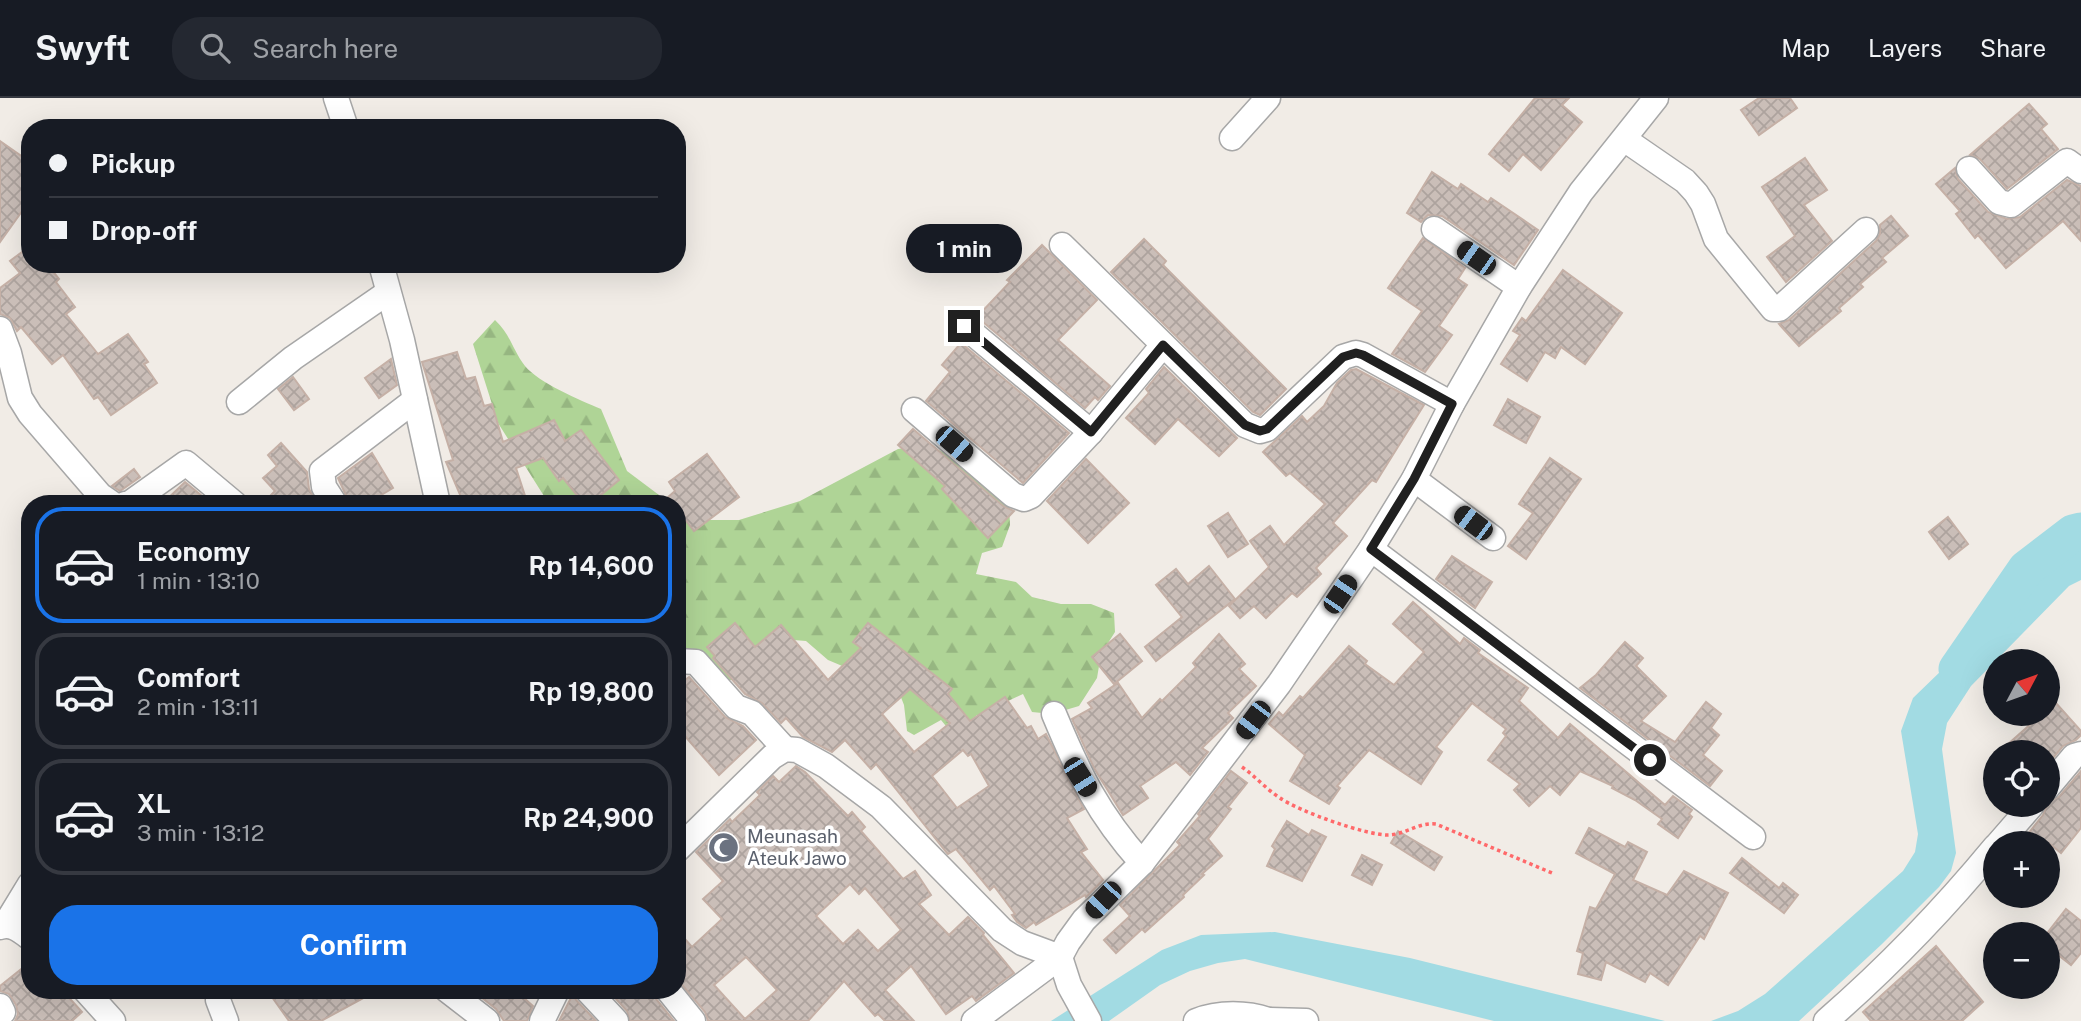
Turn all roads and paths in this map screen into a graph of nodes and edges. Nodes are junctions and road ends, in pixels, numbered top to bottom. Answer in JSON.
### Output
{"nodes":[{"id":1,"x":336,"y":98,"type":"edge"},
{"id":2,"x":1268,"y":98,"type":"edge"},
{"id":3,"x":1656,"y":98,"type":"edge"},
{"id":4,"x":343,"y":119,"type":"edge"},
{"id":5,"x":1232,"y":138,"type":"dead end"},
{"id":6,"x":1624,"y":139,"type":"junction"},
{"id":7,"x":1969,"y":169,"type":"dead end"},
{"id":8,"x":2081,"y":171,"type":"edge"},
{"id":9,"x":1434,"y":229,"type":"dead end"},
{"id":10,"x":1866,"y":230,"type":"dead end"},
{"id":11,"x":1062,"y":245,"type":"dead end"},
{"id":12,"x":383,"y":273,"type":"edge"},
{"id":13,"x":1519,"y":287,"type":"junction"},
{"id":14,"x":387,"y":293,"type":"junction"},
{"id":15,"x":964,"y":326,"type":"dead end"},
{"id":16,"x":0,"y":329,"type":"edge"},
{"id":17,"x":1163,"y":345,"type":"junction"},
{"id":18,"x":415,"y":400,"type":"junction"},
{"id":19,"x":239,"y":402,"type":"dead end"},
{"id":20,"x":1452,"y":404,"type":"junction"},
{"id":21,"x":914,"y":410,"type":"dead end"},
{"id":22,"x":1091,"y":432,"type":"junction"},
{"id":23,"x":1414,"y":479,"type":"junction"},
{"id":24,"x":100,"y":495,"type":"edge"},
{"id":25,"x":141,"y":495,"type":"edge"},
{"id":26,"x":224,"y":495,"type":"edge"},
{"id":27,"x":329,"y":495,"type":"edge"},
{"id":28,"x":436,"y":495,"type":"edge"},
{"id":29,"x":1493,"y":538,"type":"dead end"},
{"id":30,"x":1371,"y":549,"type":"junction"},
{"id":31,"x":686,"y":662,"type":"edge"},
{"id":32,"x":1054,"y":714,"type":"dead end"},
{"id":33,"x":785,"y":749,"type":"junction"},
{"id":34,"x":2081,"y":754,"type":"edge"},
{"id":35,"x":1226,"y":755,"type":"junction"},
{"id":36,"x":2060,"y":773,"type":"edge"},
{"id":37,"x":2022,"y":817,"type":"edge"},
{"id":38,"x":2010,"y":831,"type":"edge"},
{"id":39,"x":1753,"y":837,"type":"dead end"},
{"id":40,"x":686,"y":841,"type":"edge"},
{"id":41,"x":1983,"y":862,"type":"edge"},
{"id":42,"x":1142,"y":863,"type":"junction"},
{"id":43,"x":1552,"y":873,"type":"dead end"},
{"id":44,"x":21,"y":898,"type":"edge"},
{"id":45,"x":3,"y":926,"type":"edge"},
{"id":46,"x":21,"y":931,"type":"edge"},
{"id":47,"x":1060,"y":957,"type":"junction"},
{"id":48,"x":93,"y":999,"type":"edge"},
{"id":49,"x":459,"y":999,"type":"edge"},
{"id":50,"x":553,"y":999,"type":"edge"},
{"id":51,"x":595,"y":999,"type":"edge"},
{"id":52,"x":675,"y":999,"type":"edge"},
{"id":53,"x":1270,"y":1020,"type":"edge"},
{"id":54,"x":113,"y":1021,"type":"edge"},
{"id":55,"x":487,"y":1021,"type":"edge"},
{"id":56,"x":542,"y":1021,"type":"edge"},
{"id":57,"x":616,"y":1021,"type":"edge"},
{"id":58,"x":693,"y":1021,"type":"edge"},
{"id":59,"x":974,"y":1021,"type":"edge"},
{"id":60,"x":1089,"y":1021,"type":"edge"},
{"id":61,"x":1196,"y":1021,"type":"edge"},
{"id":62,"x":1306,"y":1021,"type":"edge"},
{"id":63,"x":1826,"y":1021,"type":"edge"}],
"edges":[{"from":1,"to":4,"type":"street"},
{"from":2,"to":5,"type":"street"},
{"from":3,"to":6,"type":"street"},
{"from":6,"to":10,"type":"street"},
{"from":6,"to":13,"type":"street"},
{"from":7,"to":8,"type":"street"},
{"from":9,"to":13,"type":"street"},
{"from":11,"to":17,"type":"street"},
{"from":12,"to":14,"type":"street"},
{"from":13,"to":20,"type":"street"},
{"from":14,"to":18,"type":"street"},
{"from":14,"to":19,"type":"street"},
{"from":15,"to":22,"type":"street"},
{"from":16,"to":24,"type":"street"},
{"from":17,"to":20,"type":"street"},
{"from":17,"to":22,"type":"street"},
{"from":18,"to":27,"type":"street"},
{"from":18,"to":28,"type":"street"},
{"from":20,"to":23,"type":"street"},
{"from":21,"to":22,"type":"street"},
{"from":23,"to":29,"type":"street"},
{"from":23,"to":30,"type":"street"},
{"from":25,"to":26,"type":"street"},
{"from":30,"to":35,"type":"street"},
{"from":30,"to":39,"type":"street"},
{"from":31,"to":33,"type":"street"},
{"from":32,"to":42,"type":"street"},
{"from":33,"to":40,"type":"street"},
{"from":33,"to":47,"type":"street"},
{"from":34,"to":36,"type":"street"},
{"from":35,"to":42,"type":"street"},
{"from":35,"to":43,"type":"path"},
{"from":37,"to":38,"type":"street"},
{"from":41,"to":63,"type":"street"},
{"from":42,"to":47,"type":"street"},
{"from":44,"to":45,"type":"street"},
{"from":45,"to":46,"type":"street"},
{"from":47,"to":59,"type":"street"},
{"from":47,"to":60,"type":"street"},
{"from":48,"to":54,"type":"street"},
{"from":49,"to":55,"type":"street"},
{"from":50,"to":56,"type":"street"},
{"from":51,"to":57,"type":"street"},
{"from":52,"to":58,"type":"street"},
{"from":53,"to":61,"type":"street"},
{"from":53,"to":62,"type":"street"}]}
